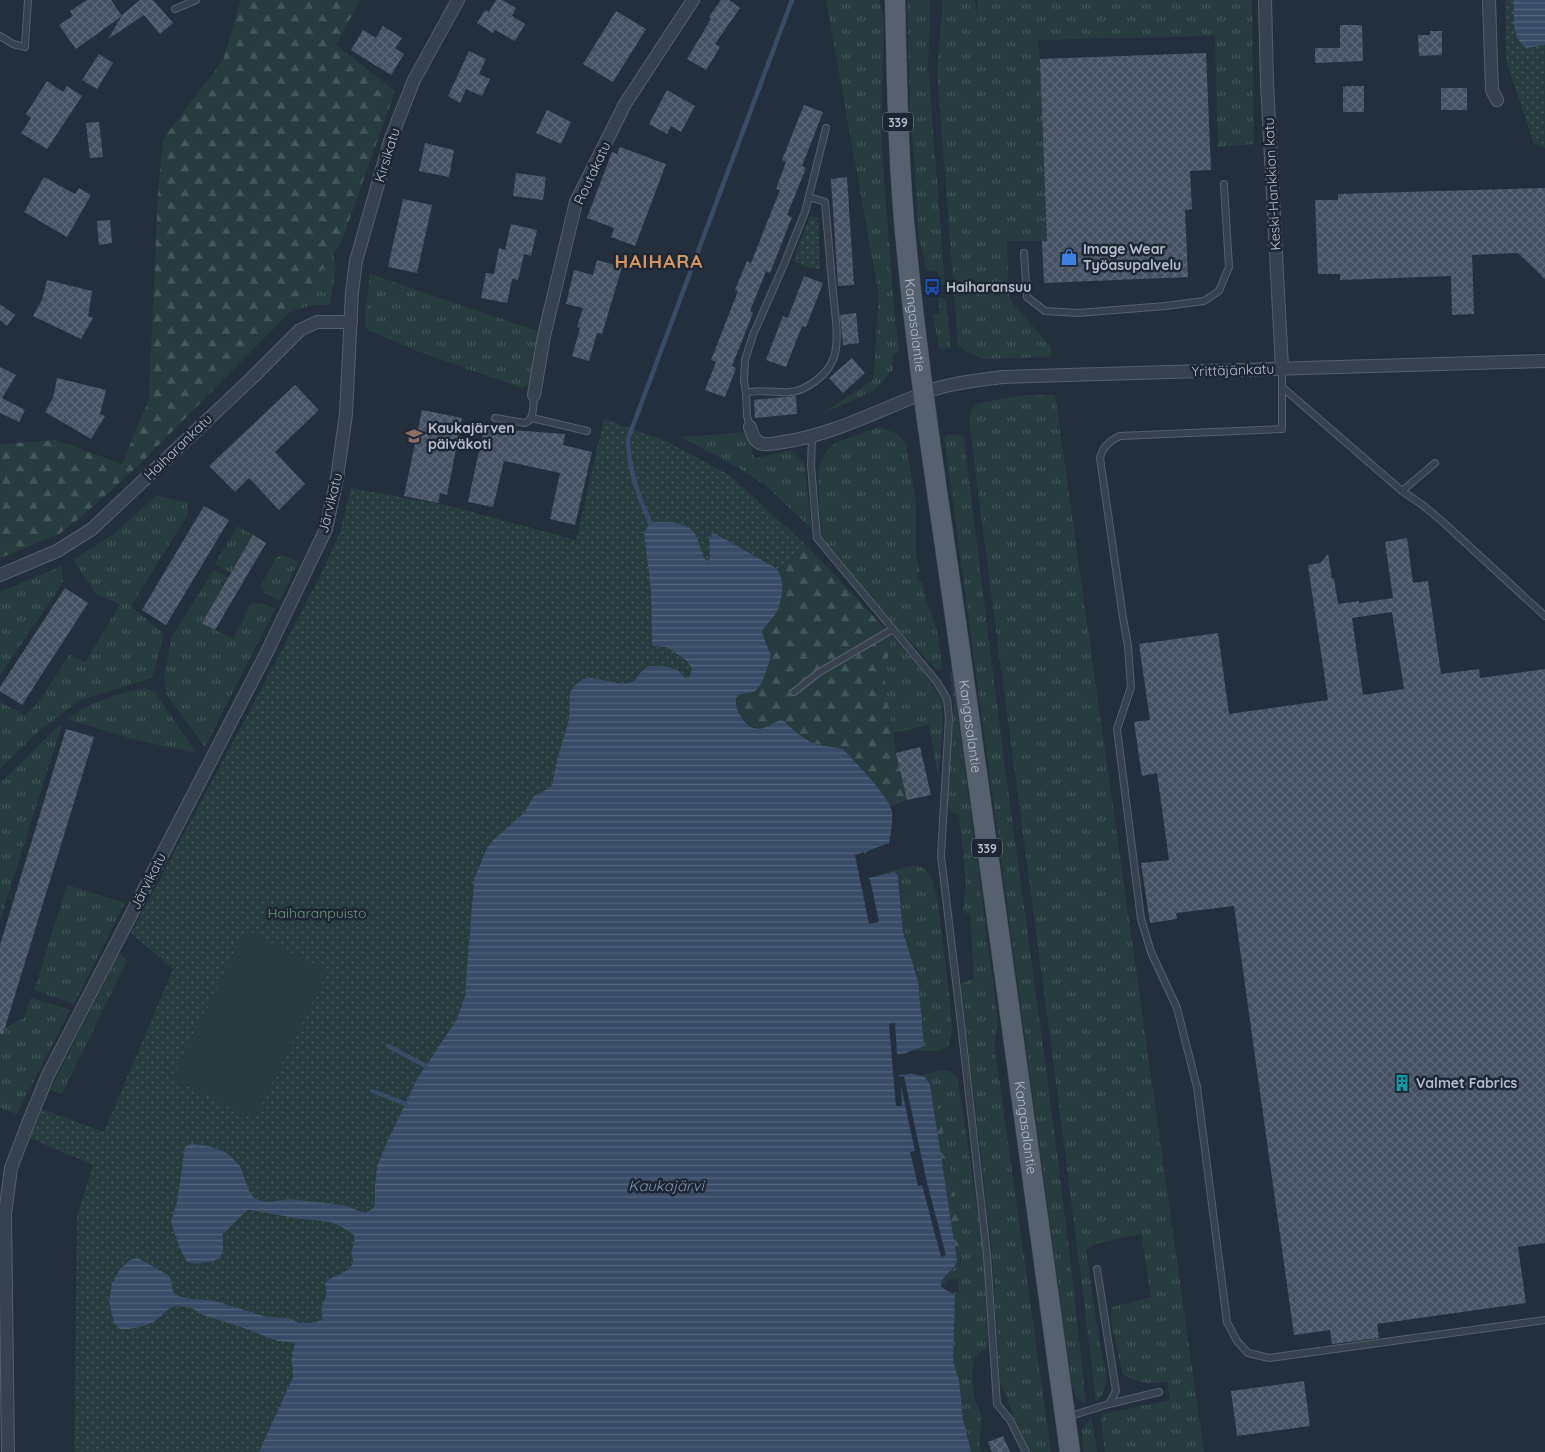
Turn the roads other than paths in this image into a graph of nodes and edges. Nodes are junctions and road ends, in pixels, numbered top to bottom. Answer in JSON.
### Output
{"nodes":[{"id":1,"x":28,"y":0,"type":"edge"},
{"id":2,"x":196,"y":0,"type":"edge"},
{"id":3,"x":458,"y":0,"type":"edge"},
{"id":4,"x":694,"y":0,"type":"edge"},
{"id":5,"x":895,"y":0,"type":"edge"},
{"id":6,"x":1265,"y":0,"type":"edge"},
{"id":7,"x":1489,"y":0,"type":"edge"},
{"id":8,"x":175,"y":9,"type":"dead end"},
{"id":9,"x":0,"y":36,"type":"edge"},
{"id":10,"x":1497,"y":100,"type":"dead end"},
{"id":11,"x":826,"y":128,"type":"dead end"},
{"id":12,"x":1224,"y":184,"type":"dead end"},
{"id":13,"x":809,"y":197,"type":"junction"},
{"id":14,"x":1024,"y":253,"type":"dead end"},
{"id":15,"x":351,"y":322,"type":"junction"},
{"id":16,"x":1545,"y":361,"type":"edge"},
{"id":17,"x":1282,"y":368,"type":"junction"},
{"id":18,"x":1282,"y":387,"type":"junction"},
{"id":19,"x":746,"y":393,"type":"junction"},
{"id":20,"x":923,"y":393,"type":"junction"},
{"id":21,"x":534,"y":395,"type":"joint"},
{"id":22,"x":495,"y":418,"type":"dead end"},
{"id":23,"x":532,"y":418,"type":"junction"},
{"id":24,"x":750,"y":427,"type":"joint"},
{"id":25,"x":586,"y":431,"type":"dead end"},
{"id":26,"x":812,"y":437,"type":"junction"},
{"id":27,"x":1435,"y":463,"type":"dead end"},
{"id":28,"x":1402,"y":491,"type":"junction"},
{"id":29,"x":0,"y":575,"type":"edge"},
{"id":30,"x":1545,"y":616,"type":"edge"},
{"id":31,"x":893,"y":629,"type":"junction"},
{"id":32,"x":794,"y":692,"type":"dead end"},
{"id":33,"x":1097,"y":1269,"type":"dead end"},
{"id":34,"x":1545,"y":1320,"type":"edge"},
{"id":35,"x":1159,"y":1392,"type":"dead end"},
{"id":36,"x":1109,"y":1404,"type":"junction"},
{"id":37,"x":1066,"y":1418,"type":"junction"},
{"id":38,"x":8,"y":1452,"type":"edge"},
{"id":39,"x":1026,"y":1452,"type":"edge"},
{"id":40,"x":1070,"y":1452,"type":"edge"}],
"edges":[{"from":1,"to":9,"type":"lane"},
{"from":2,"to":8,"type":"lane"},
{"from":3,"to":15,"type":"street","name":"Kirsikatu"},
{"from":4,"to":21,"type":"street","name":"Routakatu"},
{"from":5,"to":20,"type":"main road","name":"Kangasalantie","number":"339"},
{"from":6,"to":17,"type":"street","name":"Keski-Hankkion katu"},
{"from":7,"to":10,"type":"street"},
{"from":11,"to":13,"type":"lane"},
{"from":12,"to":14,"type":"lane"},
{"from":13,"to":19,"type":"lane"},
{"from":13,"to":19,"type":"lane"},
{"from":15,"to":29,"type":"street","name":"Haiharankatu"},
{"from":15,"to":38,"type":"street","name":"Järvikatu"},
{"from":16,"to":17,"type":"street","name":"Yrittäjänkatu"},
{"from":17,"to":18,"type":"lane"},
{"from":17,"to":20,"type":"street","name":"Yrittäjänkatu"},
{"from":18,"to":28,"type":"lane"},
{"from":18,"to":34,"type":"lane"},
{"from":19,"to":24,"type":"lane"},
{"from":20,"to":26,"type":"street"},
{"from":20,"to":37,"type":"main road","name":"Kangasalantie","number":"339"},
{"from":21,"to":23,"type":"lane"},
{"from":22,"to":23,"type":"lane"},
{"from":23,"to":25,"type":"lane"},
{"from":24,"to":26,"type":"street"},
{"from":26,"to":31,"type":"lane"},
{"from":27,"to":28,"type":"lane"},
{"from":28,"to":30,"type":"lane"},
{"from":31,"to":32,"type":"lane"},
{"from":31,"to":39,"type":"lane"},
{"from":33,"to":36,"type":"lane"},
{"from":35,"to":36,"type":"lane"},
{"from":36,"to":37,"type":"lane"},
{"from":37,"to":40,"type":"main road","name":"Kangasalantie","number":"339"}]}
